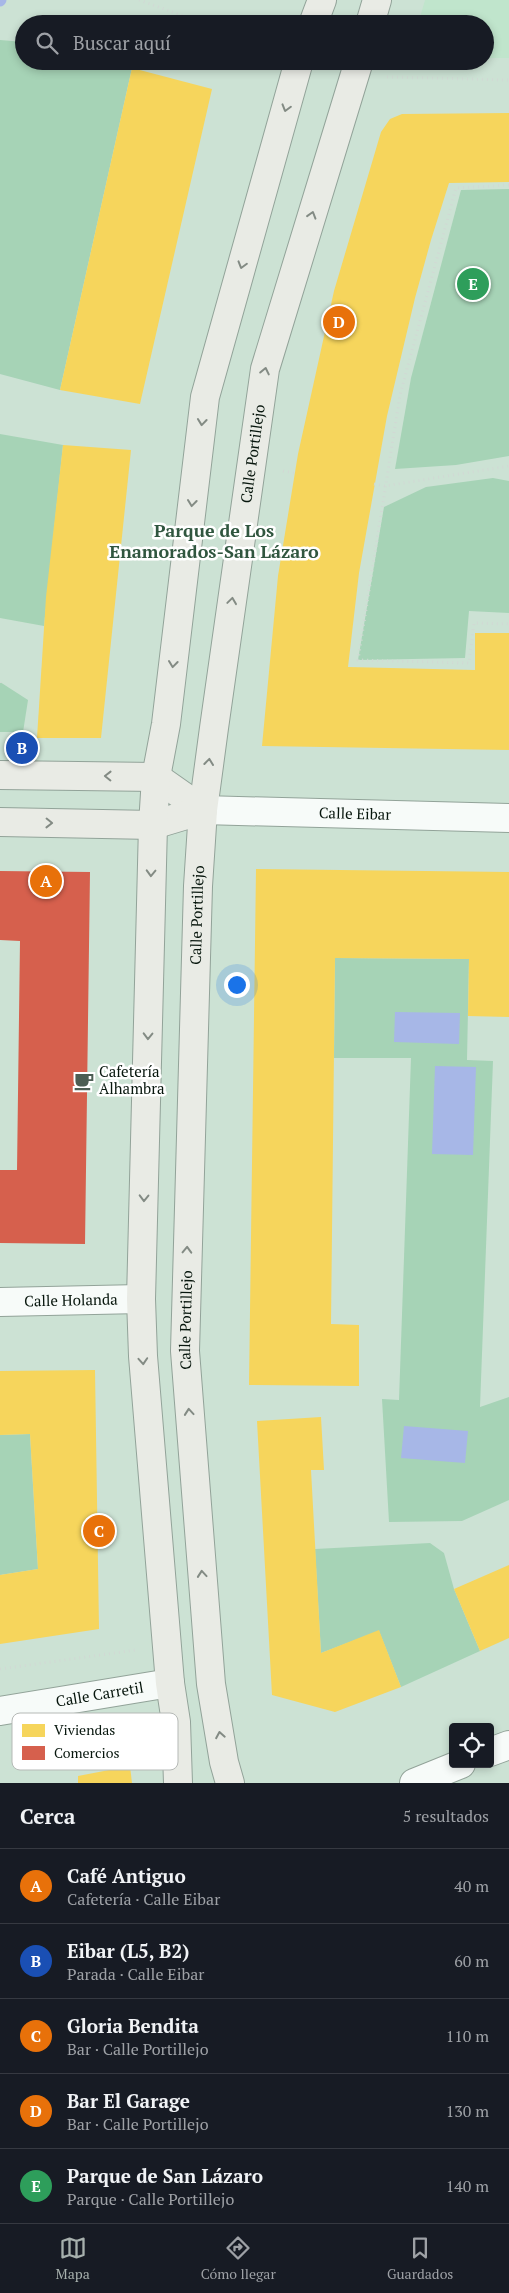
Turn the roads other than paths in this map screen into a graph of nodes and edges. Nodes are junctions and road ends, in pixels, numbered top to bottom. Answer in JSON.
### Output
{"nodes":[{"id":1,"x":322,"y":0,"type":"edge"},
{"id":2,"x":377,"y":0,"type":"edge"},
{"id":3,"x":316,"y":15,"type":"edge"},
{"id":4,"x":373,"y":15,"type":"edge"},
{"id":5,"x":296,"y":70,"type":"edge"},
{"id":6,"x":357,"y":70,"type":"edge"},
{"id":7,"x":0,"y":775,"type":"edge"},
{"id":8,"x":156,"y":777,"type":"junction"},
{"id":9,"x":203,"y":810,"type":"junction"},
{"id":10,"x":509,"y":818,"type":"edge"},
{"id":11,"x":0,"y":822,"type":"edge"},
{"id":12,"x":153,"y":824,"type":"junction"},
{"id":13,"x":141,"y":1299,"type":"junction"},
{"id":14,"x":0,"y":1302,"type":"edge"},
{"id":15,"x":170,"y":1683,"type":"junction"},
{"id":16,"x":0,"y":1710,"type":"edge"},
{"id":17,"x":175,"y":1713,"type":"edge"},
{"id":18,"x":509,"y":1745,"type":"edge"},
{"id":19,"x":494,"y":1751,"type":"edge"},
{"id":20,"x":451,"y":1768,"type":"edge"},
{"id":21,"x":178,"y":1770,"type":"edge"},
{"id":22,"x":178,"y":1783,"type":"edge"},
{"id":23,"x":230,"y":1783,"type":"edge"},
{"id":24,"x":414,"y":1783,"type":"edge"}],
"edges":[{"from":1,"to":3,"type":"main road"},
{"from":2,"to":4,"type":"main road"},
{"from":5,"to":8,"type":"main road","one_way":true},
{"from":9,"to":6,"type":"main road","name":"Calle Portillejo","one_way":true},
{"from":8,"to":7,"type":"main road","one_way":true},
{"from":8,"to":9,"type":"main road"},
{"from":8,"to":12,"type":"main road"},
{"from":9,"to":10,"type":"street","name":"Calle Eibar"},
{"from":9,"to":12,"type":"main road","name":"Calle Eibar"},
{"from":23,"to":9,"type":"main road","name":"Calle Portillejo","one_way":true},
{"from":11,"to":12,"type":"main road","name":"Calle Eibar","one_way":true},
{"from":12,"to":13,"type":"main road","one_way":true},
{"from":13,"to":14,"type":"street","name":"Calle Holanda"},
{"from":13,"to":15,"type":"main road","one_way":true},
{"from":15,"to":16,"type":"street","name":"Calle Carretil"},
{"from":15,"to":17,"type":"main road"},
{"from":18,"to":19,"type":"street"},
{"from":20,"to":24,"type":"street"},
{"from":21,"to":22,"type":"main road"}]}
